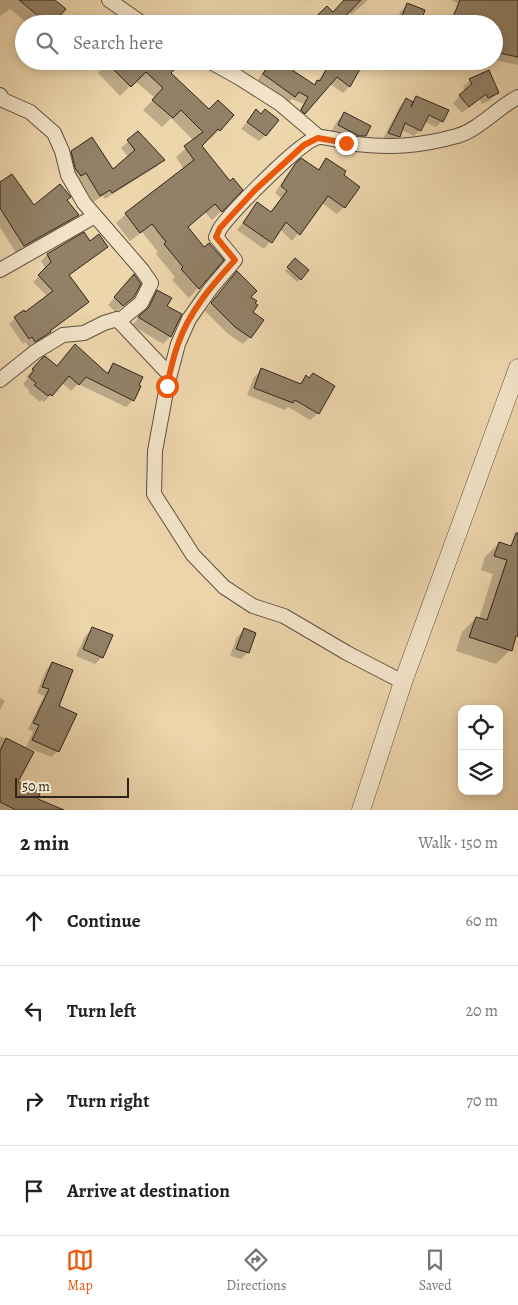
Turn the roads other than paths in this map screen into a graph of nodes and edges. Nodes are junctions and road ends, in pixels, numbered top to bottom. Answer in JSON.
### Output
{"nodes":[{"id":1,"x":109,"y":0,"type":"edge"},
{"id":2,"x":130,"y":15,"type":"edge"},
{"id":3,"x":225,"y":70,"type":"edge"},
{"id":4,"x":0,"y":95,"type":"edge"},
{"id":5,"x":518,"y":97,"type":"edge"},
{"id":6,"x":318,"y":138,"type":"junction"},
{"id":7,"x":95,"y":216,"type":"junction"},
{"id":8,"x":0,"y":270,"type":"edge"},
{"id":9,"x":119,"y":321,"type":"junction"},
{"id":10,"x":518,"y":368,"type":"edge"},
{"id":11,"x":170,"y":372,"type":"junction"},
{"id":12,"x":0,"y":380,"type":"edge"},
{"id":13,"x":403,"y":682,"type":"junction"},
{"id":14,"x":361,"y":810,"type":"edge"}],
"edges":[{"from":1,"to":2,"type":"street"},
{"from":3,"to":6,"type":"street"},
{"from":4,"to":7,"type":"street"},
{"from":5,"to":6,"type":"street"},
{"from":6,"to":11,"type":"street"},
{"from":7,"to":8,"type":"street"},
{"from":7,"to":9,"type":"street"},
{"from":9,"to":11,"type":"street"},
{"from":9,"to":12,"type":"street"},
{"from":10,"to":13,"type":"street"},
{"from":11,"to":13,"type":"street"},
{"from":13,"to":14,"type":"street"}]}
